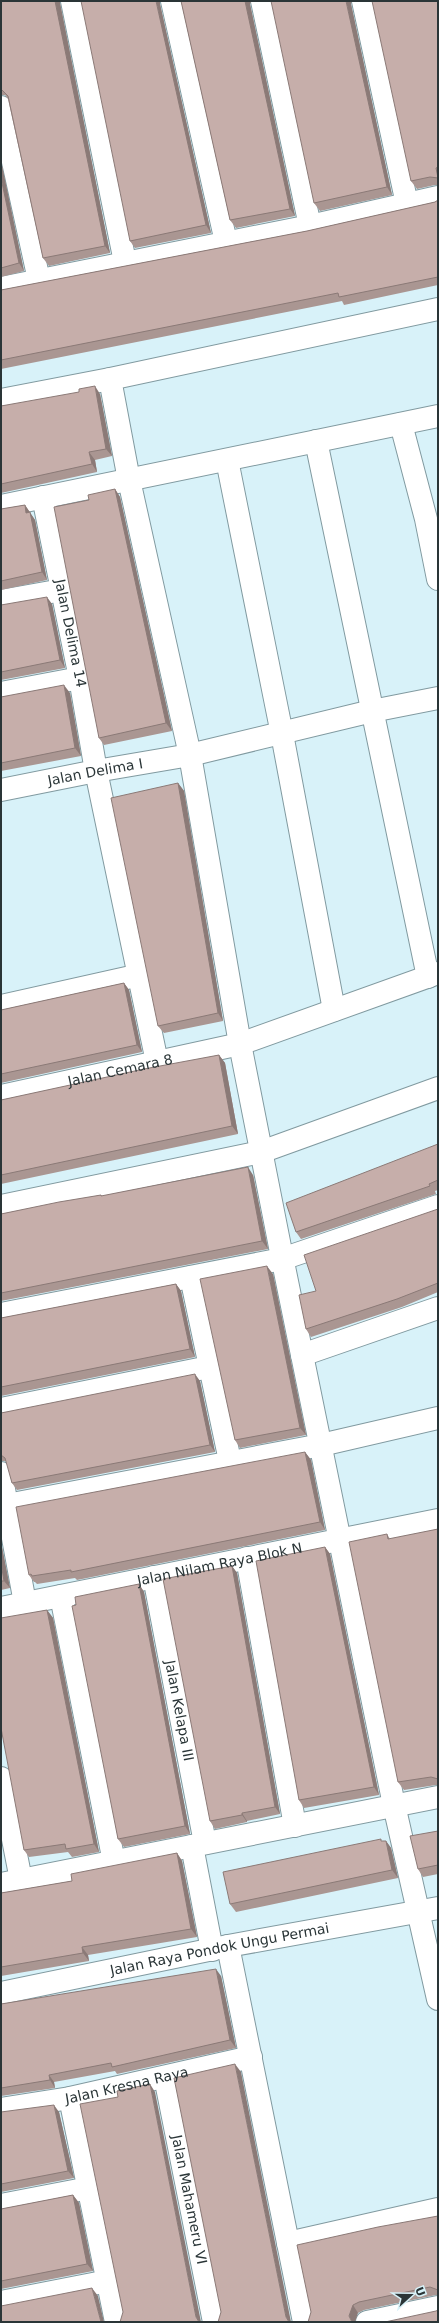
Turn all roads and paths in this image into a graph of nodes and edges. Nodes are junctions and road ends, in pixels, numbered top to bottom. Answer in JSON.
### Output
{"nodes":[{"id":1,"x":72,"y":1,"type":"edge"},
{"id":2,"x":172,"y":1,"type":"edge"},
{"id":3,"x":262,"y":1,"type":"edge"},
{"id":4,"x":363,"y":1,"type":"edge"},
{"id":5,"x":1,"y":107,"type":"edge"},
{"id":6,"x":438,"y":197,"type":"edge"},
{"id":7,"x":407,"y":204,"type":"junction"},
{"id":8,"x":310,"y":226,"type":"junction"},
{"id":9,"x":226,"y":242,"type":"junction"},
{"id":10,"x":125,"y":262,"type":"junction"},
{"id":11,"x":39,"y":280,"type":"junction"},
{"id":12,"x":1,"y":288,"type":"edge"},
{"id":13,"x":438,"y":309,"type":"edge"},
{"id":14,"x":110,"y":379,"type":"junction"},
{"id":15,"x":1,"y":400,"type":"edge"},
{"id":16,"x":438,"y":416,"type":"edge"},
{"id":17,"x":401,"y":424,"type":"junction"},
{"id":18,"x":316,"y":441,"type":"junction"},
{"id":19,"x":226,"y":460,"type":"junction"},
{"id":20,"x":129,"y":480,"type":"junction"},
{"id":21,"x":43,"y":497,"type":"junction"},
{"id":22,"x":1,"y":506,"type":"edge"},
{"id":23,"x":432,"y":518,"type":"edge"},
{"id":24,"x":438,"y":579,"type":"edge"},
{"id":25,"x":62,"y":590,"type":"junction"},
{"id":26,"x":1,"y":601,"type":"edge"},
{"id":27,"x":80,"y":678,"type":"junction"},
{"id":28,"x":1,"y":693,"type":"edge"},
{"id":29,"x":438,"y":698,"type":"edge"},
{"id":30,"x":372,"y":711,"type":"junction"},
{"id":31,"x":282,"y":734,"type":"junction"},
{"id":32,"x":190,"y":755,"type":"junction"},
{"id":33,"x":96,"y":771,"type":"junction"},
{"id":34,"x":1,"y":790,"type":"edge"},
{"id":35,"x":140,"y":975,"type":"junction"},
{"id":36,"x":433,"y":975,"type":"edge"},
{"id":37,"x":1,"y":1006,"type":"edge"},
{"id":38,"x":334,"y":1010,"type":"junction"},
{"id":39,"x":240,"y":1044,"type":"junction"},
{"id":40,"x":158,"y":1062,"type":"junction"},
{"id":41,"x":438,"y":1088,"type":"edge"},
{"id":42,"x":1,"y":1096,"type":"edge"},
{"id":43,"x":261,"y":1152,"type":"junction"},
{"id":44,"x":1,"y":1206,"type":"edge"},
{"id":45,"x":438,"y":1206,"type":"edge"},
{"id":46,"x":282,"y":1260,"type":"junction"},
{"id":47,"x":191,"y":1277,"type":"junction"},
{"id":48,"x":438,"y":1308,"type":"edge"},
{"id":49,"x":1,"y":1314,"type":"edge"},
{"id":50,"x":302,"y":1355,"type":"junction"},
{"id":51,"x":209,"y":1367,"type":"junction"},
{"id":52,"x":1,"y":1410,"type":"edge"},
{"id":53,"x":438,"y":1418,"type":"edge"},
{"id":54,"x":321,"y":1445,"type":"junction"},
{"id":55,"x":230,"y":1461,"type":"junction"},
{"id":56,"x":1,"y":1473,"type":"edge"},
{"id":57,"x":7,"y":1505,"type":"junction"},
{"id":58,"x":437,"y":1523,"type":"edge"},
{"id":59,"x":340,"y":1539,"type":"junction"},
{"id":60,"x":247,"y":1558,"type":"junction"},
{"id":61,"x":154,"y":1577,"type":"junction"},
{"id":62,"x":61,"y":1596,"type":"junction"},
{"id":63,"x":25,"y":1603,"type":"junction"},
{"id":64,"x":1,"y":1608,"type":"edge"},
{"id":65,"x":1,"y":1778,"type":"edge"},
{"id":66,"x":438,"y":1797,"type":"edge"},
{"id":67,"x":394,"y":1806,"type":"junction"},
{"id":68,"x":295,"y":1826,"type":"junction"},
{"id":69,"x":199,"y":1845,"type":"junction"},
{"id":70,"x":114,"y":1862,"type":"junction"},
{"id":71,"x":11,"y":1882,"type":"edge"},
{"id":72,"x":428,"y":1910,"type":"edge"},
{"id":73,"x":220,"y":1948,"type":"junction"},
{"id":74,"x":1,"y":1993,"type":"edge"},
{"id":75,"x":438,"y":1999,"type":"edge"},
{"id":76,"x":251,"y":2057,"type":"junction"},
{"id":77,"x":165,"y":2077,"type":"junction"},
{"id":78,"x":70,"y":2098,"type":"junction"},
{"id":79,"x":1,"y":2110,"type":"edge"},
{"id":80,"x":89,"y":2188,"type":"junction"},
{"id":81,"x":1,"y":2206,"type":"edge"},
{"id":82,"x":438,"y":2209,"type":"edge"},
{"id":83,"x":288,"y":2243,"type":"junction"},
{"id":84,"x":108,"y":2281,"type":"junction"},
{"id":85,"x":1,"y":2302,"type":"edge"},
{"id":86,"x":438,"y":2307,"type":"edge"},
{"id":87,"x":116,"y":2322,"type":"edge"},
{"id":88,"x":214,"y":2322,"type":"edge"},
{"id":89,"x":304,"y":2322,"type":"edge"},
{"id":90,"x":367,"y":2322,"type":"edge"}],
"edges":[{"from":1,"to":10,"type":"street"},
{"from":2,"to":9,"type":"street"},
{"from":3,"to":8,"type":"street"},
{"from":4,"to":7,"type":"street"},
{"from":5,"to":11,"type":"street"},
{"from":6,"to":7,"type":"street"},
{"from":7,"to":8,"type":"street"},
{"from":8,"to":9,"type":"street"},
{"from":9,"to":10,"type":"street"},
{"from":10,"to":11,"type":"street"},
{"from":11,"to":12,"type":"street"},
{"from":13,"to":14,"type":"street"},
{"from":14,"to":15,"type":"street"},
{"from":14,"to":20,"type":"street"},
{"from":16,"to":17,"type":"street"},
{"from":17,"to":18,"type":"street"},
{"from":17,"to":23,"type":"street"},
{"from":18,"to":19,"type":"street"},
{"from":18,"to":30,"type":"street"},
{"from":19,"to":20,"type":"street"},
{"from":19,"to":31,"type":"street"},
{"from":20,"to":21,"type":"street"},
{"from":20,"to":32,"type":"street"},
{"from":21,"to":22,"type":"street"},
{"from":21,"to":25,"type":"street","name":"Jalan Delima 14"},
{"from":23,"to":24,"type":"street"},
{"from":25,"to":26,"type":"street"},
{"from":25,"to":27,"type":"street","name":"Jalan Delima 14"},
{"from":27,"to":28,"type":"street"},
{"from":27,"to":33,"type":"street","name":"Jalan Delima 14"},
{"from":29,"to":30,"type":"street","name":"Jalan Delima I"},
{"from":30,"to":31,"type":"street","name":"Jalan Delima I"},
{"from":30,"to":36,"type":"street"},
{"from":31,"to":32,"type":"street","name":"Jalan Delima I"},
{"from":31,"to":38,"type":"street"},
{"from":32,"to":33,"type":"street","name":"Jalan Delima I"},
{"from":32,"to":39,"type":"street"},
{"from":33,"to":34,"type":"street","name":"Jalan Delima I"},
{"from":33,"to":35,"type":"street","name":"Jalan Delima 14"},
{"from":35,"to":37,"type":"street"},
{"from":35,"to":40,"type":"street","name":"Jalan Delima 14"},
{"from":36,"to":38,"type":"street","name":"Jalan Cemara 8"},
{"from":38,"to":39,"type":"street","name":"Jalan Cemara 8"},
{"from":39,"to":40,"type":"street","name":"Jalan Cemara 8"},
{"from":39,"to":43,"type":"street"},
{"from":40,"to":42,"type":"street","name":"Jalan Cemara 8"},
{"from":41,"to":43,"type":"street"},
{"from":43,"to":44,"type":"street"},
{"from":43,"to":46,"type":"street"},
{"from":45,"to":46,"type":"street"},
{"from":46,"to":47,"type":"street"},
{"from":46,"to":50,"type":"street"},
{"from":47,"to":49,"type":"street"},
{"from":47,"to":51,"type":"street"},
{"from":48,"to":50,"type":"street"},
{"from":50,"to":54,"type":"street"},
{"from":51,"to":52,"type":"street"},
{"from":51,"to":55,"type":"street"},
{"from":53,"to":54,"type":"street"},
{"from":54,"to":55,"type":"street"},
{"from":54,"to":59,"type":"street"},
{"from":55,"to":57,"type":"street"},
{"from":56,"to":57,"type":"street"},
{"from":57,"to":63,"type":"street"},
{"from":58,"to":59,"type":"street","name":"Jalan Nilam Raya Blok N"},
{"from":59,"to":60,"type":"street","name":"Jalan Nilam Raya Blok N"},
{"from":59,"to":67,"type":"street"},
{"from":60,"to":61,"type":"street","name":"Jalan Nilam Raya Blok N"},
{"from":60,"to":68,"type":"street"},
{"from":61,"to":62,"type":"street","name":"Jalan Nilam Raya Blok N"},
{"from":61,"to":69,"type":"street","name":"Jalan Kelapa III"},
{"from":62,"to":63,"type":"street","name":"Jalan Nilam Raya Blok N"},
{"from":62,"to":70,"type":"street"},
{"from":63,"to":64,"type":"street","name":"Jalan Nilam Raya Blok N"},
{"from":65,"to":71,"type":"street"},
{"from":66,"to":67,"type":"street"},
{"from":67,"to":68,"type":"street"},
{"from":67,"to":72,"type":"street"},
{"from":68,"to":69,"type":"street"},
{"from":69,"to":70,"type":"street"},
{"from":69,"to":73,"type":"street","name":"Jalan Kelapa III"},
{"from":70,"to":71,"type":"street"},
{"from":72,"to":73,"type":"street","name":"Jalan Raya Pondok Ungu Permai"},
{"from":72,"to":75,"type":"street"},
{"from":73,"to":74,"type":"street","name":"Jalan Raya Pondok Ungu Permai"},
{"from":73,"to":76,"type":"street","name":"Jalan Kelapa III"},
{"from":76,"to":77,"type":"street","name":"Jalan Kresna Raya"},
{"from":76,"to":83,"type":"street","name":"Jalan Kelapa III"},
{"from":77,"to":78,"type":"street","name":"Jalan Kresna Raya"},
{"from":77,"to":88,"type":"street","name":"Jalan Mahameru VI"},
{"from":78,"to":79,"type":"street","name":"Jalan Kresna Raya"},
{"from":78,"to":80,"type":"street"},
{"from":80,"to":81,"type":"street"},
{"from":80,"to":84,"type":"street"},
{"from":82,"to":83,"type":"street"},
{"from":83,"to":89,"type":"street","name":"Jalan Kelapa III"},
{"from":84,"to":85,"type":"street"},
{"from":84,"to":87,"type":"street"},
{"from":86,"to":90,"type":"street"}]}
